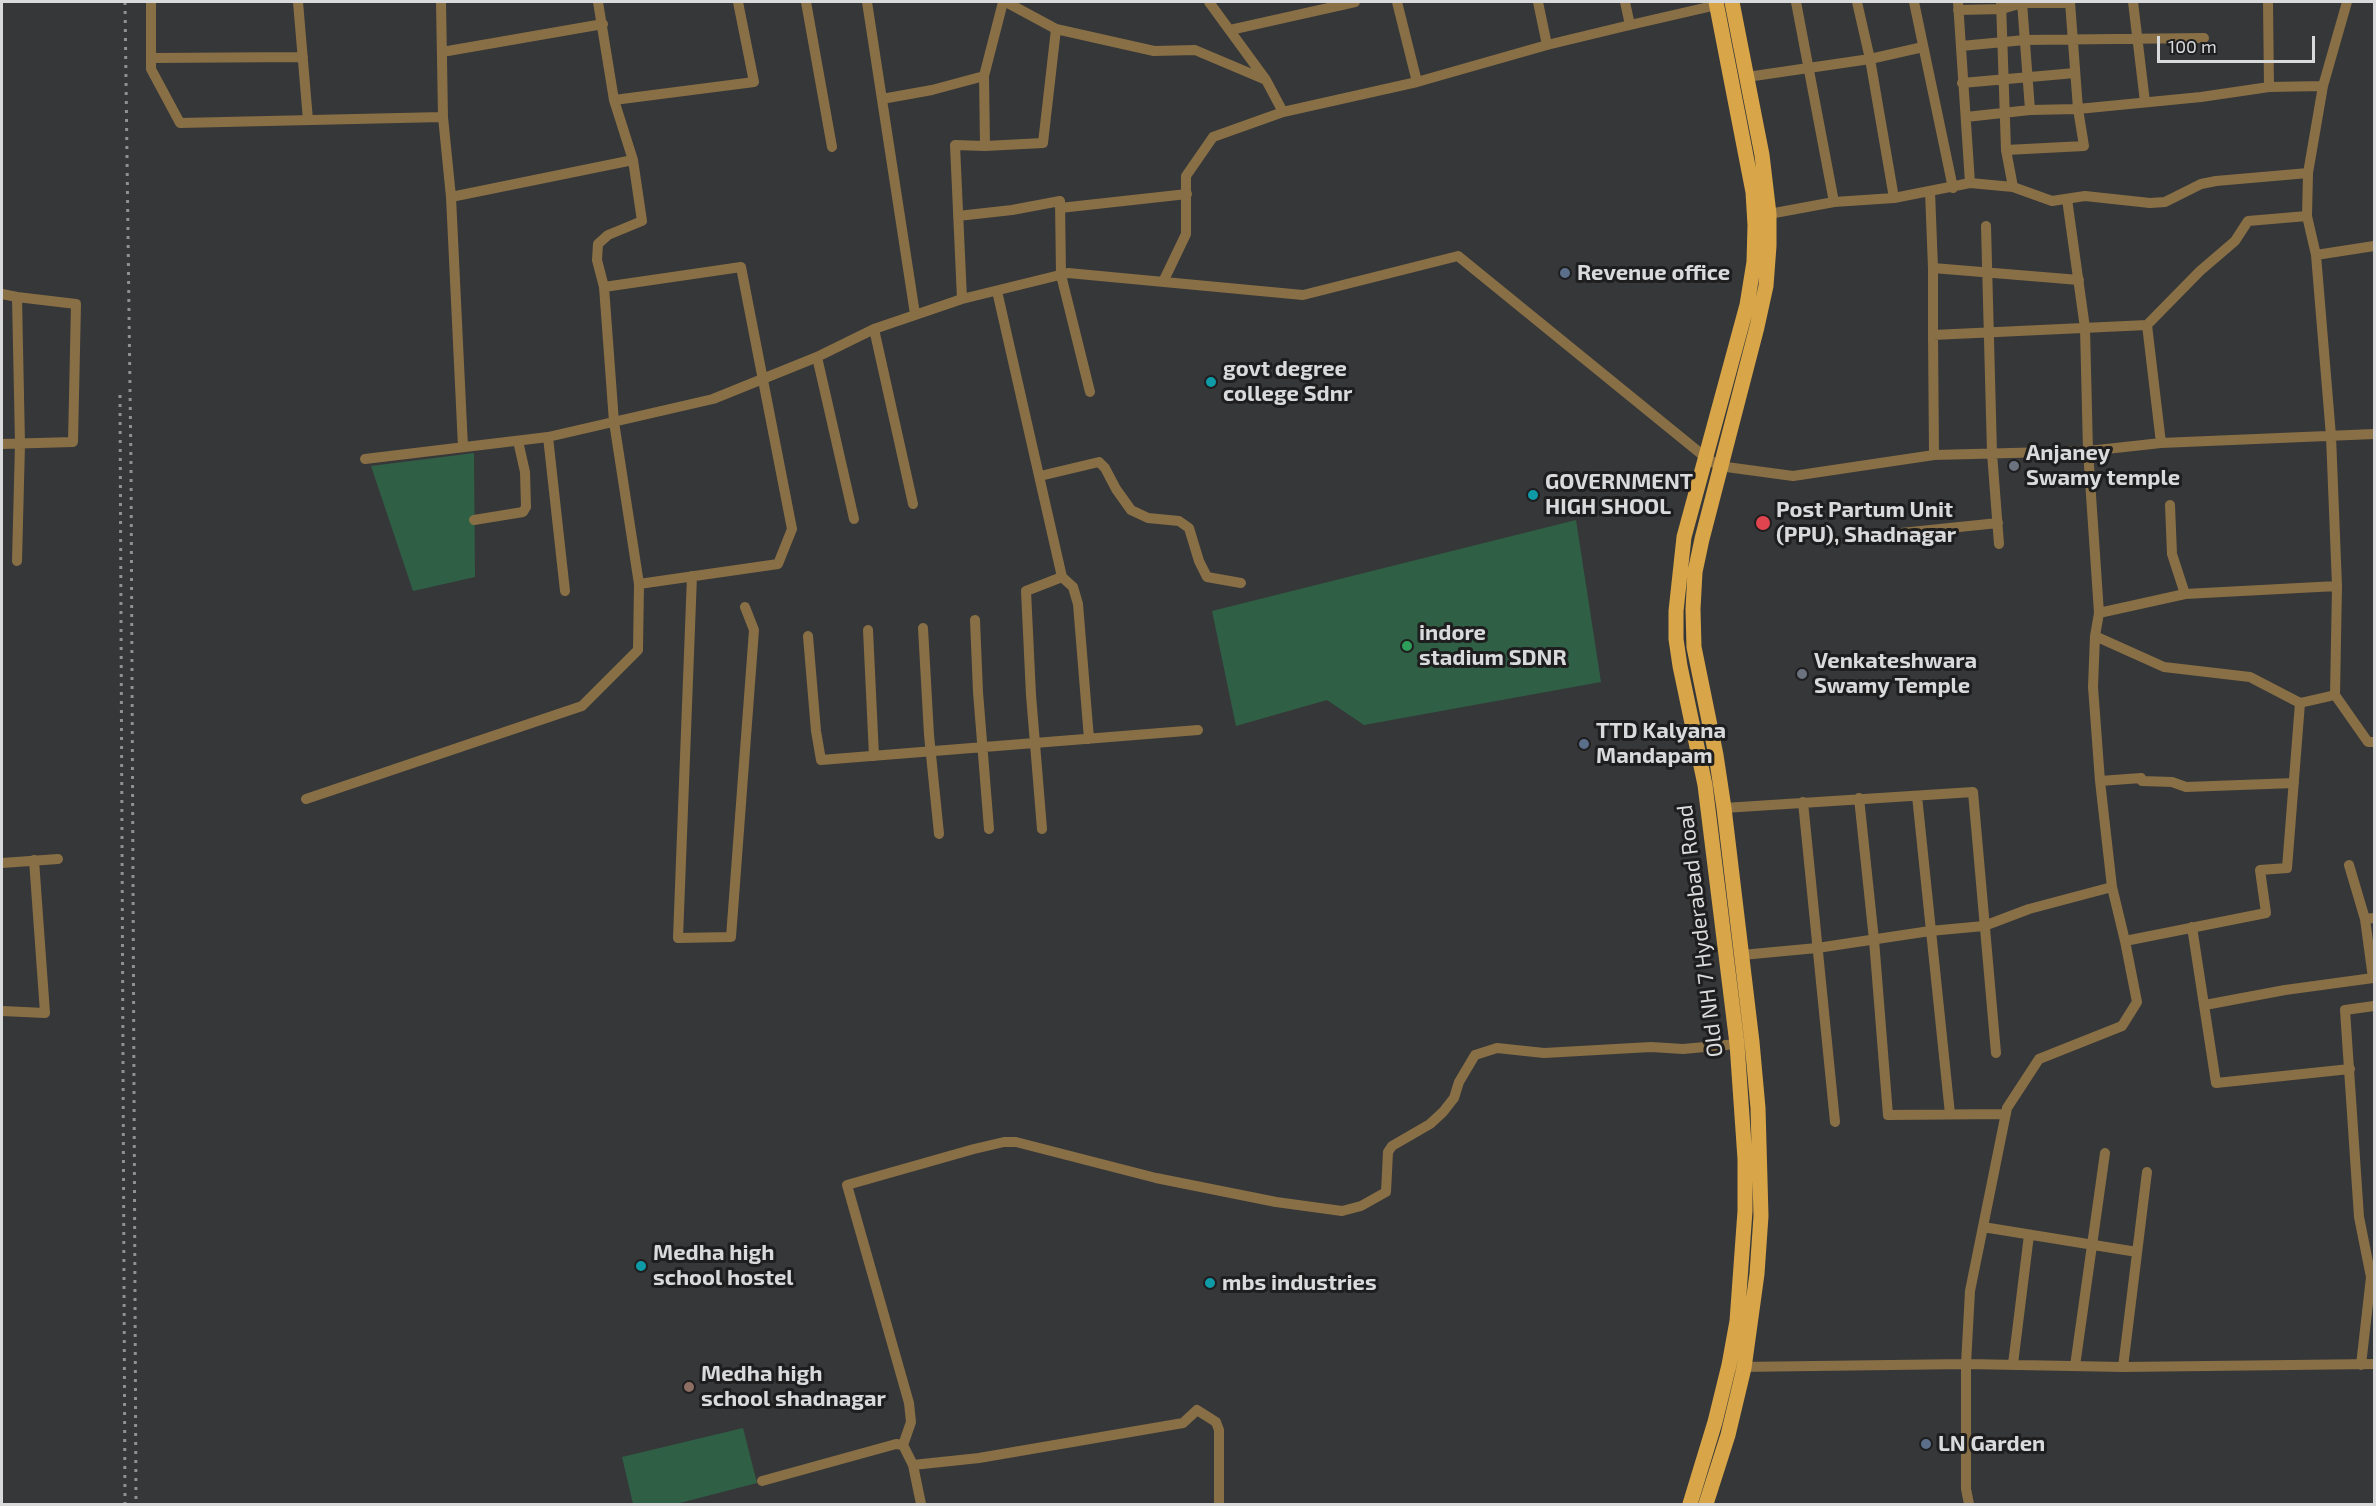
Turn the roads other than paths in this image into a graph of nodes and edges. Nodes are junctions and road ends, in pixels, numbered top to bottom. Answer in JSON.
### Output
{"nodes":[{"id":1,"x":151,"y":2,"type":"edge"},
{"id":2,"x":298,"y":2,"type":"edge"},
{"id":3,"x":441,"y":2,"type":"edge"},
{"id":4,"x":598,"y":2,"type":"edge"},
{"id":5,"x":738,"y":2,"type":"edge"},
{"id":6,"x":806,"y":2,"type":"edge"},
{"id":7,"x":867,"y":2,"type":"edge"},
{"id":8,"x":1004,"y":2,"type":"edge"},
{"id":9,"x":1209,"y":2,"type":"edge"},
{"id":10,"x":1355,"y":2,"type":"edge"},
{"id":11,"x":1397,"y":2,"type":"edge"},
{"id":12,"x":1538,"y":2,"type":"edge"},
{"id":13,"x":1625,"y":2,"type":"edge"},
{"id":14,"x":1796,"y":2,"type":"edge"},
{"id":15,"x":1857,"y":2,"type":"edge"},
{"id":16,"x":1914,"y":2,"type":"edge"},
{"id":17,"x":2022,"y":2,"type":"edge"},
{"id":18,"x":2070,"y":2,"type":"edge"},
{"id":19,"x":2133,"y":2,"type":"edge"},
{"id":20,"x":2268,"y":2,"type":"edge"},
{"id":21,"x":2348,"y":2,"type":"edge"},
{"id":22,"x":1722,"y":3,"type":"edge"},
{"id":23,"x":2002,"y":5,"type":"edge"},
{"id":24,"x":1958,"y":6,"type":"edge"},
{"id":25,"x":603,"y":24,"type":"junction"},
{"id":26,"x":1630,"y":25,"type":"junction"},
{"id":27,"x":1056,"y":29,"type":"junction"},
{"id":28,"x":1230,"y":30,"type":"junction"},
{"id":29,"x":2138,"y":38,"type":"junction"},
{"id":30,"x":2204,"y":38,"type":"dead end"},
{"id":31,"x":2072,"y":39,"type":"junction"},
{"id":32,"x":2025,"y":40,"type":"junction"},
{"id":33,"x":2001,"y":43,"type":"junction"},
{"id":34,"x":1546,"y":45,"type":"junction"},
{"id":35,"x":1961,"y":46,"type":"junction"},
{"id":36,"x":1923,"y":47,"type":"junction"},
{"id":37,"x":442,"y":52,"type":"junction"},
{"id":38,"x":303,"y":57,"type":"junction"},
{"id":39,"x":151,"y":58,"type":"junction"},
{"id":40,"x":1870,"y":58,"type":"junction"},
{"id":41,"x":1808,"y":67,"type":"junction"},
{"id":42,"x":2075,"y":73,"type":"junction"},
{"id":43,"x":984,"y":76,"type":"junction"},
{"id":44,"x":1747,"y":77,"type":"junction"},
{"id":45,"x":2028,"y":77,"type":"junction"},
{"id":46,"x":2002,"y":79,"type":"junction"},
{"id":47,"x":1266,"y":80,"type":"junction"},
{"id":48,"x":1417,"y":82,"type":"junction"},
{"id":49,"x":1962,"y":83,"type":"junction"},
{"id":50,"x":2323,"y":86,"type":"junction"},
{"id":51,"x":2269,"y":87,"type":"junction"},
{"id":52,"x":882,"y":99,"type":"junction"},
{"id":53,"x":614,"y":100,"type":"junction"},
{"id":54,"x":2145,"y":102,"type":"junction"},
{"id":55,"x":2078,"y":109,"type":"junction"},
{"id":56,"x":2030,"y":110,"type":"junction"},
{"id":57,"x":1283,"y":112,"type":"junction"},
{"id":58,"x":2004,"y":113,"type":"junction"},
{"id":59,"x":443,"y":117,"type":"junction"},
{"id":60,"x":1966,"y":117,"type":"junction"},
{"id":61,"x":308,"y":120,"type":"junction"},
{"id":62,"x":985,"y":146,"type":"junction"},
{"id":63,"x":832,"y":147,"type":"dead end"},
{"id":64,"x":2006,"y":150,"type":"junction"},
{"id":65,"x":633,"y":160,"type":"junction"},
{"id":66,"x":2308,"y":173,"type":"junction"},
{"id":67,"x":1970,"y":183,"type":"junction"},
{"id":68,"x":2013,"y":186,"type":"junction"},
{"id":69,"x":1953,"y":188,"type":"junction"},
{"id":70,"x":1930,"y":191,"type":"junction"},
{"id":71,"x":1187,"y":194,"type":"junction"},
{"id":72,"x":451,"y":197,"type":"junction"},
{"id":73,"x":1894,"y":198,"type":"junction"},
{"id":74,"x":2067,"y":199,"type":"junction"},
{"id":75,"x":1834,"y":202,"type":"junction"},
{"id":76,"x":1060,"y":208,"type":"junction"},
{"id":77,"x":1769,"y":214,"type":"junction"},
{"id":78,"x":958,"y":216,"type":"junction"},
{"id":79,"x":2307,"y":216,"type":"junction"},
{"id":80,"x":1986,"y":226,"type":"dead end"},
{"id":81,"x":2374,"y":246,"type":"edge"},
{"id":82,"x":2316,"y":255,"type":"junction"},
{"id":83,"x":1933,"y":268,"type":"junction"},
{"id":84,"x":1987,"y":273,"type":"junction"},
{"id":85,"x":1061,"y":275,"type":"junction"},
{"id":86,"x":2079,"y":280,"type":"junction"},
{"id":87,"x":1163,"y":282,"type":"junction"},
{"id":88,"x":604,"y":287,"type":"junction"},
{"id":89,"x":998,"y":291,"type":"junction"},
{"id":90,"x":2,"y":294,"type":"edge"},
{"id":91,"x":17,"y":297,"type":"junction"},
{"id":92,"x":962,"y":299,"type":"junction"},
{"id":93,"x":915,"y":314,"type":"junction"},
{"id":94,"x":2147,"y":325,"type":"junction"},
{"id":95,"x":874,"y":328,"type":"junction"},
{"id":96,"x":2085,"y":328,"type":"junction"},
{"id":97,"x":1990,"y":333,"type":"junction"},
{"id":98,"x":1933,"y":336,"type":"junction"},
{"id":99,"x":817,"y":357,"type":"junction"},
{"id":100,"x":764,"y":379,"type":"junction"},
{"id":101,"x":1090,"y":392,"type":"dead end"},
{"id":102,"x":614,"y":422,"type":"junction"},
{"id":103,"x":2374,"y":434,"type":"edge"},
{"id":104,"x":2331,"y":436,"type":"junction"},
{"id":105,"x":548,"y":437,"type":"junction"},
{"id":106,"x":518,"y":441,"type":"junction"},
{"id":107,"x":2161,"y":443,"type":"junction"},
{"id":108,"x":2,"y":444,"type":"edge"},
{"id":109,"x":20,"y":444,"type":"junction"},
{"id":110,"x":463,"y":447,"type":"junction"},
{"id":111,"x":2088,"y":451,"type":"junction"},
{"id":112,"x":1992,"y":453,"type":"junction"},
{"id":113,"x":1934,"y":455,"type":"junction"},
{"id":114,"x":1705,"y":457,"type":"junction"},
{"id":115,"x":365,"y":459,"type":"dead end"},
{"id":116,"x":1719,"y":466,"type":"junction"},
{"id":117,"x":1040,"y":476,"type":"junction"},
{"id":118,"x":913,"y":504,"type":"dead end"},
{"id":119,"x":2170,"y":505,"type":"dead end"},
{"id":120,"x":854,"y":519,"type":"dead end"},
{"id":121,"x":474,"y":520,"type":"dead end"},
{"id":122,"x":1998,"y":523,"type":"junction"},
{"id":123,"x":1901,"y":533,"type":"dead end"},
{"id":124,"x":1999,"y":544,"type":"dead end"},
{"id":125,"x":17,"y":561,"type":"dead end"},
{"id":126,"x":692,"y":576,"type":"junction"},
{"id":127,"x":1062,"y":577,"type":"junction"},
{"id":128,"x":1241,"y":583,"type":"dead end"},
{"id":129,"x":639,"y":584,"type":"junction"},
{"id":130,"x":2337,"y":585,"type":"junction"},
{"id":131,"x":565,"y":591,"type":"dead end"},
{"id":132,"x":2185,"y":594,"type":"junction"},
{"id":133,"x":745,"y":607,"type":"dead end"},
{"id":134,"x":2098,"y":613,"type":"junction"},
{"id":135,"x":975,"y":620,"type":"dead end"},
{"id":136,"x":923,"y":628,"type":"dead end"},
{"id":137,"x":868,"y":630,"type":"dead end"},
{"id":138,"x":808,"y":636,"type":"dead end"},
{"id":139,"x":2095,"y":636,"type":"junction"},
{"id":140,"x":2336,"y":695,"type":"junction"},
{"id":141,"x":2300,"y":703,"type":"junction"},
{"id":142,"x":1198,"y":730,"type":"dead end"},
{"id":143,"x":1089,"y":739,"type":"junction"},
{"id":144,"x":2374,"y":742,"type":"edge"},
{"id":145,"x":1036,"y":743,"type":"junction"},
{"id":146,"x":983,"y":748,"type":"junction"},
{"id":147,"x":931,"y":752,"type":"junction"},
{"id":148,"x":874,"y":756,"type":"junction"},
{"id":149,"x":2100,"y":781,"type":"junction"},
{"id":150,"x":2294,"y":783,"type":"junction"},
{"id":151,"x":1917,"y":796,"type":"junction"},
{"id":152,"x":1859,"y":798,"type":"junction"},
{"id":153,"x":306,"y":799,"type":"dead end"},
{"id":154,"x":1803,"y":802,"type":"junction"},
{"id":155,"x":1724,"y":808,"type":"junction"},
{"id":156,"x":989,"y":829,"type":"dead end"},
{"id":157,"x":1042,"y":829,"type":"dead end"},
{"id":158,"x":939,"y":834,"type":"dead end"},
{"id":159,"x":58,"y":859,"type":"dead end"},
{"id":160,"x":34,"y":860,"type":"junction"},
{"id":161,"x":2,"y":863,"type":"edge"},
{"id":162,"x":2349,"y":865,"type":"dead end"},
{"id":163,"x":2112,"y":887,"type":"junction"},
{"id":164,"x":2370,"y":919,"type":"edge"},
{"id":165,"x":1984,"y":926,"type":"junction"},
{"id":166,"x":2192,"y":927,"type":"junction"},
{"id":167,"x":1930,"y":931,"type":"junction"},
{"id":168,"x":1874,"y":940,"type":"junction"},
{"id":169,"x":2125,"y":941,"type":"junction"},
{"id":170,"x":1817,"y":948,"type":"junction"},
{"id":171,"x":1742,"y":955,"type":"junction"},
{"id":172,"x":2205,"y":1005,"type":"junction"},
{"id":173,"x":2374,"y":1006,"type":"edge"},
{"id":174,"x":2,"y":1011,"type":"edge"},
{"id":175,"x":1737,"y":1044,"type":"junction"},
{"id":176,"x":1995,"y":1053,"type":"dead end"},
{"id":177,"x":2350,"y":1069,"type":"junction"},
{"id":178,"x":1950,"y":1114,"type":"junction"},
{"id":179,"x":2006,"y":1114,"type":"junction"},
{"id":180,"x":1835,"y":1122,"type":"dead end"},
{"id":181,"x":2105,"y":1153,"type":"dead end"},
{"id":182,"x":2147,"y":1172,"type":"dead end"},
{"id":183,"x":1983,"y":1227,"type":"junction"},
{"id":184,"x":2029,"y":1235,"type":"junction"},
{"id":185,"x":2093,"y":1244,"type":"junction"},
{"id":186,"x":2137,"y":1252,"type":"junction"},
{"id":187,"x":1966,"y":1364,"type":"junction"},
{"id":188,"x":2013,"y":1364,"type":"junction"},
{"id":189,"x":2374,"y":1364,"type":"edge"},
{"id":190,"x":2361,"y":1365,"type":"junction"},
{"id":191,"x":1736,"y":1366,"type":"junction"},
{"id":192,"x":2075,"y":1366,"type":"junction"},
{"id":193,"x":2123,"y":1367,"type":"junction"},
{"id":194,"x":903,"y":1445,"type":"junction"},
{"id":195,"x":914,"y":1465,"type":"junction"},
{"id":196,"x":762,"y":1481,"type":"dead end"},
{"id":197,"x":921,"y":1504,"type":"edge"},
{"id":198,"x":1219,"y":1504,"type":"edge"},
{"id":199,"x":1690,"y":1504,"type":"edge"},
{"id":200,"x":1706,"y":1504,"type":"edge"},
{"id":201,"x":1969,"y":1504,"type":"edge"}],
"edges":[{"from":1,"to":39,"type":"street"},
{"from":2,"to":38,"type":"street"},
{"from":3,"to":37,"type":"street"},
{"from":4,"to":25,"type":"street"},
{"from":5,"to":53,"type":"street"},
{"from":6,"to":63,"type":"street"},
{"from":7,"to":52,"type":"street"},
{"from":8,"to":27,"type":"street"},
{"from":8,"to":43,"type":"street"},
{"from":9,"to":28,"type":"street"},
{"from":10,"to":28,"type":"street"},
{"from":11,"to":48,"type":"street"},
{"from":12,"to":34,"type":"street"},
{"from":13,"to":26,"type":"street"},
{"from":14,"to":41,"type":"street"},
{"from":15,"to":40,"type":"street"},
{"from":16,"to":36,"type":"street"},
{"from":17,"to":18,"type":"street"},
{"from":17,"to":23,"type":"street"},
{"from":17,"to":32,"type":"street"},
{"from":18,"to":31,"type":"street"},
{"from":19,"to":29,"type":"street"},
{"from":20,"to":51,"type":"street"},
{"from":21,"to":50,"type":"street"},
{"from":22,"to":26,"type":"street"},
{"from":22,"to":44,"type":"main road","name":"Old NH 7 Hyderabad Road"},
{"from":22,"to":114,"type":"main road","name":"Old NH 7 Hyderabad Road"},
{"from":23,"to":24,"type":"street"},
{"from":23,"to":33,"type":"street"},
{"from":24,"to":35,"type":"street"},
{"from":25,"to":37,"type":"street"},
{"from":25,"to":53,"type":"street"},
{"from":26,"to":34,"type":"street"},
{"from":27,"to":47,"type":"street"},
{"from":27,"to":62,"type":"street"},
{"from":28,"to":47,"type":"street"},
{"from":29,"to":30,"type":"street"},
{"from":29,"to":31,"type":"street"},
{"from":29,"to":54,"type":"street"},
{"from":31,"to":32,"type":"street"},
{"from":31,"to":42,"type":"street"},
{"from":32,"to":33,"type":"street"},
{"from":32,"to":45,"type":"street"},
{"from":33,"to":35,"type":"street"},
{"from":33,"to":46,"type":"street"},
{"from":34,"to":48,"type":"street"},
{"from":35,"to":49,"type":"street"},
{"from":36,"to":40,"type":"street"},
{"from":36,"to":69,"type":"street"},
{"from":37,"to":59,"type":"street"},
{"from":38,"to":39,"type":"street"},
{"from":38,"to":61,"type":"street"},
{"from":39,"to":61,"type":"street"},
{"from":40,"to":41,"type":"street"},
{"from":40,"to":73,"type":"street"},
{"from":41,"to":44,"type":"street"},
{"from":41,"to":75,"type":"street"},
{"from":42,"to":45,"type":"street"},
{"from":42,"to":55,"type":"street"},
{"from":43,"to":52,"type":"street"},
{"from":43,"to":62,"type":"street"},
{"from":44,"to":77,"type":"main road","name":"Old NH 7 Hyderabad Road"},
{"from":45,"to":46,"type":"street"},
{"from":45,"to":56,"type":"street"},
{"from":46,"to":49,"type":"street"},
{"from":46,"to":58,"type":"street"},
{"from":47,"to":57,"type":"street"},
{"from":48,"to":57,"type":"street"},
{"from":49,"to":60,"type":"street"},
{"from":50,"to":51,"type":"street"},
{"from":50,"to":66,"type":"street"},
{"from":51,"to":54,"type":"street"},
{"from":52,"to":93,"type":"street"},
{"from":53,"to":65,"type":"street"},
{"from":54,"to":55,"type":"street"},
{"from":55,"to":56,"type":"street"},
{"from":55,"to":64,"type":"street"},
{"from":56,"to":58,"type":"street"},
{"from":57,"to":71,"type":"street"},
{"from":58,"to":60,"type":"street"},
{"from":58,"to":64,"type":"street"},
{"from":59,"to":61,"type":"street"},
{"from":59,"to":72,"type":"street"},
{"from":60,"to":67,"type":"street"},
{"from":62,"to":78,"type":"street"},
{"from":64,"to":68,"type":"street"},
{"from":65,"to":72,"type":"street"},
{"from":65,"to":88,"type":"street"},
{"from":66,"to":74,"type":"street"},
{"from":66,"to":79,"type":"street"},
{"from":67,"to":68,"type":"street"},
{"from":67,"to":69,"type":"street"},
{"from":68,"to":74,"type":"street"},
{"from":69,"to":70,"type":"street"},
{"from":70,"to":73,"type":"street"},
{"from":70,"to":83,"type":"street"},
{"from":71,"to":76,"type":"street"},
{"from":71,"to":87,"type":"street"},
{"from":72,"to":110,"type":"street"},
{"from":73,"to":75,"type":"street"},
{"from":74,"to":86,"type":"street"},
{"from":75,"to":77,"type":"street"},
{"from":76,"to":78,"type":"street"},
{"from":76,"to":85,"type":"street"},
{"from":77,"to":116,"type":"main road","name":"Old NH 7 Hyderabad Road"},
{"from":78,"to":92,"type":"street"},
{"from":79,"to":82,"type":"street"},
{"from":79,"to":94,"type":"street"},
{"from":80,"to":84,"type":"street"},
{"from":81,"to":82,"type":"street"},
{"from":82,"to":104,"type":"street"},
{"from":83,"to":84,"type":"street"},
{"from":83,"to":98,"type":"street"},
{"from":84,"to":86,"type":"street"},
{"from":84,"to":97,"type":"street"},
{"from":85,"to":87,"type":"street"},
{"from":85,"to":89,"type":"street"},
{"from":85,"to":101,"type":"street"},
{"from":86,"to":96,"type":"street"},
{"from":87,"to":114,"type":"street"},
{"from":88,"to":100,"type":"street"},
{"from":88,"to":102,"type":"street"},
{"from":89,"to":92,"type":"street"},
{"from":89,"to":117,"type":"street"},
{"from":90,"to":91,"type":"street"},
{"from":91,"to":109,"type":"street"},
{"from":91,"to":109,"type":"street"},
{"from":92,"to":93,"type":"street"},
{"from":93,"to":95,"type":"street"},
{"from":94,"to":96,"type":"street"},
{"from":94,"to":107,"type":"street"},
{"from":95,"to":99,"type":"street"},
{"from":95,"to":118,"type":"street"},
{"from":96,"to":97,"type":"street"},
{"from":96,"to":111,"type":"street"},
{"from":97,"to":98,"type":"street"},
{"from":97,"to":112,"type":"street"},
{"from":98,"to":113,"type":"street"},
{"from":99,"to":100,"type":"street"},
{"from":99,"to":120,"type":"street"},
{"from":100,"to":102,"type":"street"},
{"from":100,"to":126,"type":"street"},
{"from":102,"to":105,"type":"street"},
{"from":102,"to":129,"type":"street"},
{"from":103,"to":104,"type":"street"},
{"from":104,"to":107,"type":"street"},
{"from":104,"to":130,"type":"street"},
{"from":105,"to":106,"type":"street"},
{"from":105,"to":131,"type":"street"},
{"from":106,"to":110,"type":"street"},
{"from":106,"to":121,"type":"street"},
{"from":107,"to":111,"type":"street"},
{"from":108,"to":109,"type":"street"},
{"from":109,"to":125,"type":"street"},
{"from":110,"to":115,"type":"street"},
{"from":111,"to":112,"type":"street"},
{"from":111,"to":134,"type":"street"},
{"from":112,"to":113,"type":"street"},
{"from":112,"to":122,"type":"street"},
{"from":113,"to":116,"type":"street"},
{"from":114,"to":116,"type":"street"},
{"from":114,"to":175,"type":"main road","name":"Old NH 7 Hyderabad Road"},
{"from":116,"to":155,"type":"main road","name":"Old NH 7 Hyderabad Road"},
{"from":117,"to":127,"type":"street"},
{"from":117,"to":128,"type":"street"},
{"from":119,"to":132,"type":"street"},
{"from":122,"to":123,"type":"street"},
{"from":122,"to":124,"type":"street"},
{"from":126,"to":129,"type":"street"},
{"from":126,"to":133,"type":"street"},
{"from":127,"to":143,"type":"street"},
{"from":127,"to":145,"type":"street"},
{"from":129,"to":153,"type":"street"},
{"from":130,"to":132,"type":"street"},
{"from":130,"to":140,"type":"street"},
{"from":132,"to":134,"type":"street"},
{"from":134,"to":139,"type":"street"},
{"from":135,"to":146,"type":"street"},
{"from":136,"to":147,"type":"street"},
{"from":137,"to":148,"type":"street"},
{"from":138,"to":148,"type":"street"},
{"from":139,"to":141,"type":"street"},
{"from":139,"to":149,"type":"street"},
{"from":140,"to":141,"type":"street"},
{"from":140,"to":144,"type":"street"},
{"from":141,"to":150,"type":"street"},
{"from":142,"to":143,"type":"street"},
{"from":143,"to":145,"type":"street"},
{"from":145,"to":146,"type":"street"},
{"from":145,"to":157,"type":"street"},
{"from":146,"to":147,"type":"street"},
{"from":146,"to":156,"type":"street"},
{"from":147,"to":148,"type":"street"},
{"from":147,"to":158,"type":"street"},
{"from":149,"to":150,"type":"street"},
{"from":149,"to":163,"type":"street"},
{"from":150,"to":166,"type":"street"},
{"from":151,"to":152,"type":"street"},
{"from":151,"to":165,"type":"street"},
{"from":151,"to":167,"type":"street"},
{"from":152,"to":154,"type":"street"},
{"from":152,"to":168,"type":"street"},
{"from":154,"to":155,"type":"street"},
{"from":154,"to":170,"type":"street"},
{"from":155,"to":171,"type":"main road","name":"Old NH 7 Hyderabad Road"},
{"from":159,"to":160,"type":"street"},
{"from":160,"to":161,"type":"street"},
{"from":160,"to":174,"type":"street"},
{"from":162,"to":164,"type":"street"},
{"from":163,"to":165,"type":"street"},
{"from":163,"to":169,"type":"street"},
{"from":164,"to":172,"type":"street"},
{"from":165,"to":167,"type":"street"},
{"from":165,"to":176,"type":"street"},
{"from":166,"to":169,"type":"street"},
{"from":166,"to":172,"type":"street"},
{"from":167,"to":168,"type":"street"},
{"from":167,"to":178,"type":"street"},
{"from":168,"to":170,"type":"street"},
{"from":168,"to":178,"type":"street"},
{"from":169,"to":179,"type":"street"},
{"from":170,"to":171,"type":"street"},
{"from":170,"to":180,"type":"street"},
{"from":171,"to":191,"type":"main road","name":"Old NH 7 Hyderabad Road"},
{"from":172,"to":177,"type":"street"},
{"from":173,"to":177,"type":"street"},
{"from":175,"to":191,"type":"main road","name":"Old NH 7 Hyderabad Road"},
{"from":175,"to":194,"type":"street"},
{"from":177,"to":190,"type":"street"},
{"from":178,"to":179,"type":"street"},
{"from":179,"to":183,"type":"street"},
{"from":181,"to":185,"type":"street"},
{"from":182,"to":186,"type":"street"},
{"from":183,"to":184,"type":"street"},
{"from":183,"to":187,"type":"street"},
{"from":184,"to":185,"type":"street"},
{"from":184,"to":188,"type":"street"},
{"from":185,"to":186,"type":"street"},
{"from":185,"to":192,"type":"street"},
{"from":186,"to":193,"type":"street"},
{"from":187,"to":188,"type":"street"},
{"from":187,"to":191,"type":"street"},
{"from":187,"to":201,"type":"street"},
{"from":188,"to":192,"type":"street"},
{"from":189,"to":190,"type":"street"},
{"from":190,"to":193,"type":"street"},
{"from":191,"to":199,"type":"main road","name":"Old NH 7 Hyderabad Road"},
{"from":191,"to":200,"type":"main road","name":"Old NH 7 Hyderabad Road"},
{"from":192,"to":193,"type":"street"},
{"from":194,"to":195,"type":"street"},
{"from":194,"to":196,"type":"street"},
{"from":195,"to":197,"type":"street"},
{"from":195,"to":198,"type":"street"}]}
